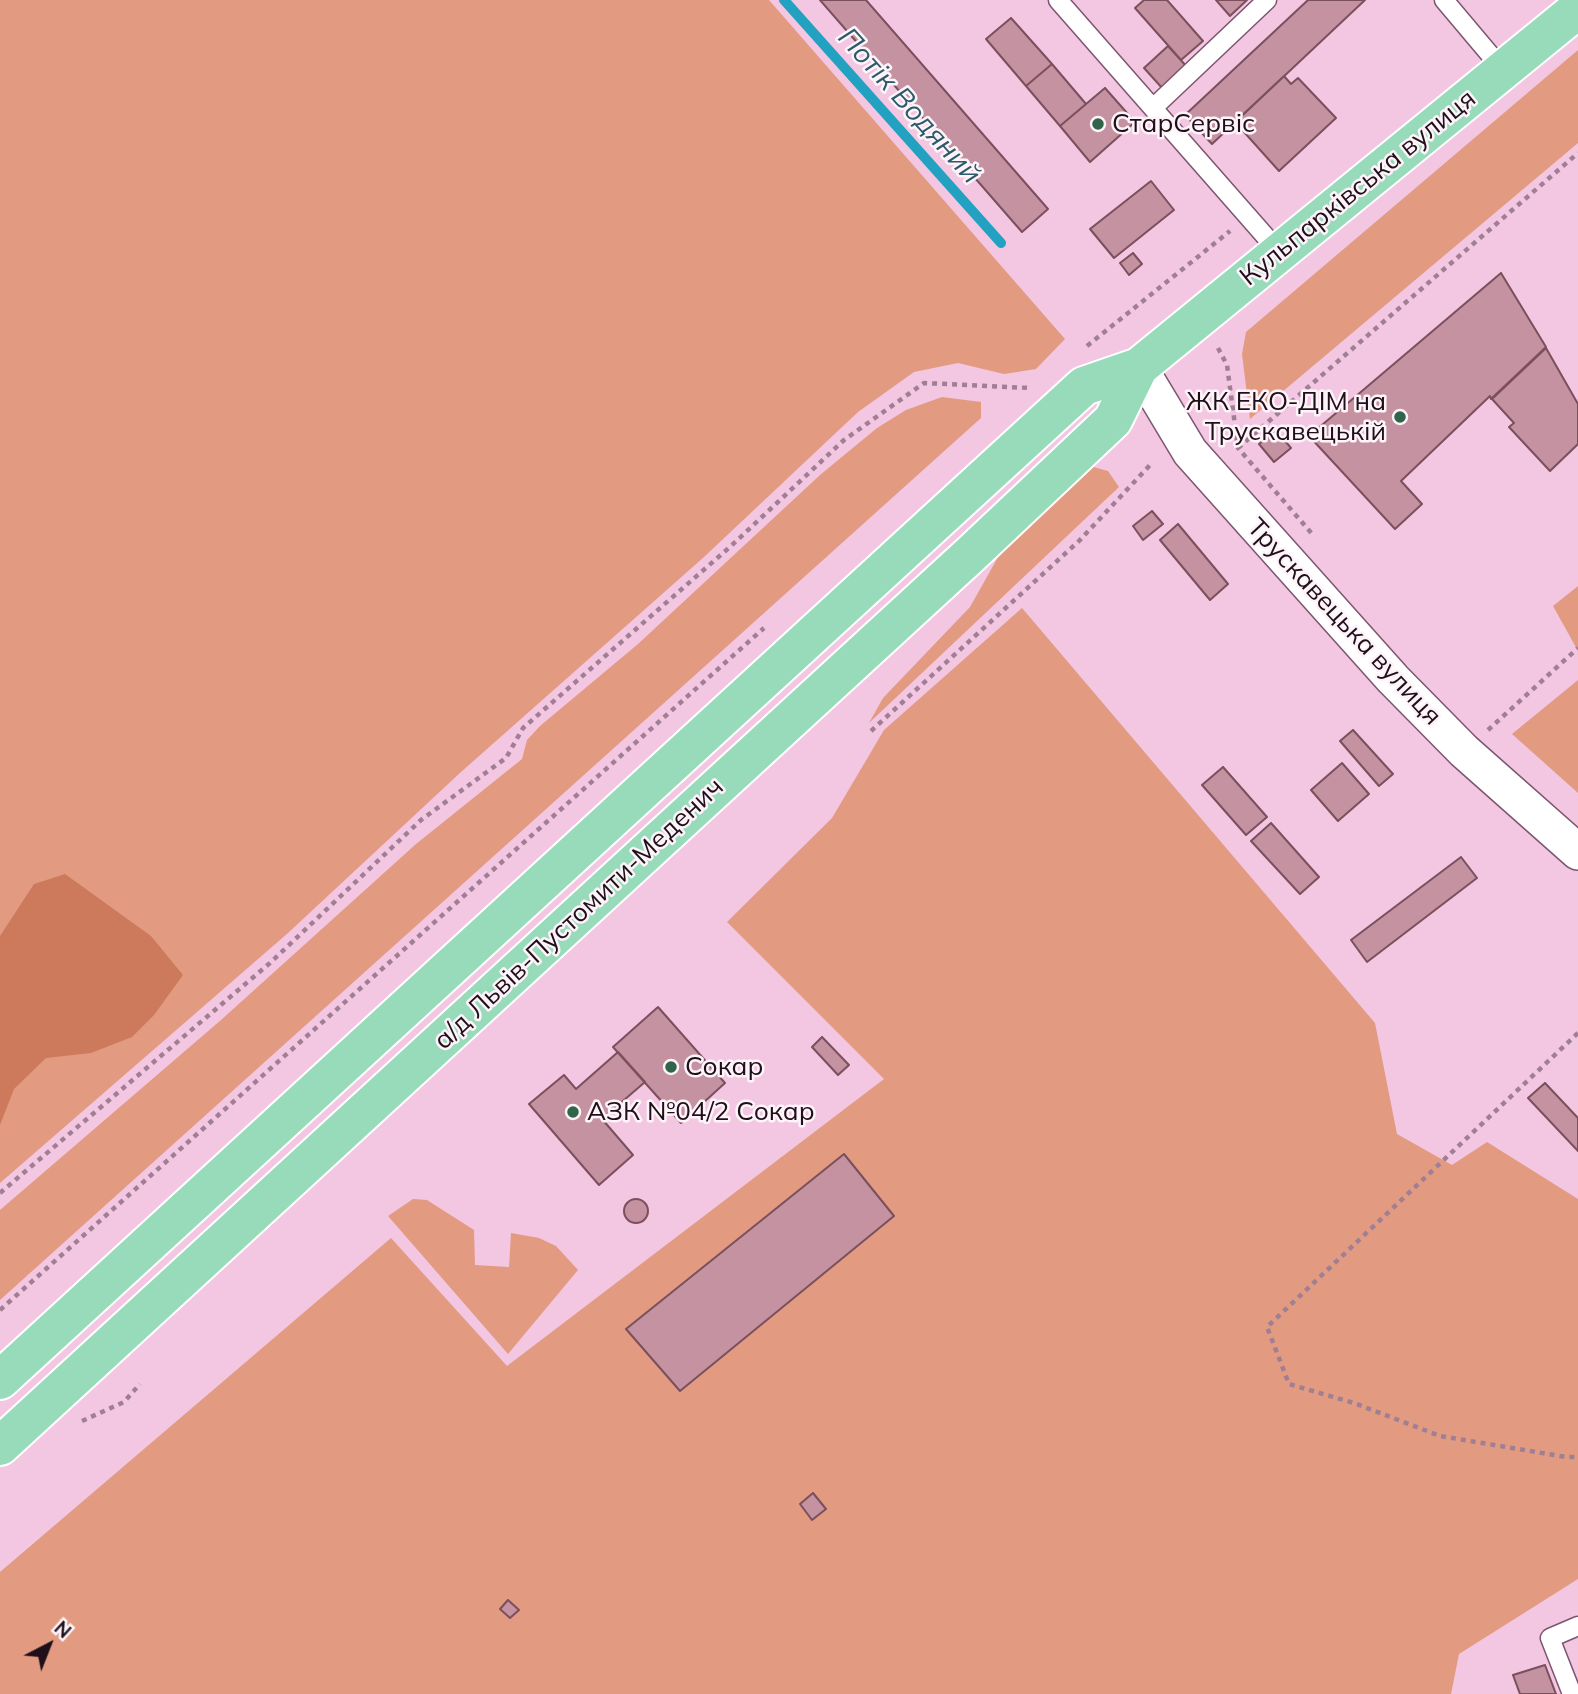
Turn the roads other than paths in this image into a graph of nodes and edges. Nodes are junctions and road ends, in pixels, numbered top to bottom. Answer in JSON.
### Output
{"nodes":[{"id":1,"x":1059,"y":0,"type":"edge"},
{"id":2,"x":1267,"y":0,"type":"edge"},
{"id":3,"x":1444,"y":0,"type":"edge"},
{"id":4,"x":1578,"y":9,"type":"edge"},
{"id":5,"x":1503,"y":70,"type":"junction"},
{"id":6,"x":1153,"y":108,"type":"junction"},
{"id":7,"x":1279,"y":253,"type":"junction"},
{"id":8,"x":1139,"y":368,"type":"junction"},
{"id":9,"x":1578,"y":852,"type":"edge"},
{"id":10,"x":0,"y":1380,"type":"edge"},
{"id":11,"x":0,"y":1446,"type":"edge"},
{"id":12,"x":1578,"y":1626,"type":"edge"},
{"id":13,"x":1572,"y":1694,"type":"edge"}],
"edges":[{"from":1,"to":6,"type":"lane"},
{"from":2,"to":6,"type":"lane"},
{"from":3,"to":5,"type":"lane"},
{"from":4,"to":5,"type":"main road","name":"Кульпарківська вулиця"},
{"from":5,"to":7,"type":"main road","name":"Кульпарківська вулиця"},
{"from":6,"to":7,"type":"lane"},
{"from":7,"to":8,"type":"main road","name":"Кульпарківська вулиця"},
{"from":8,"to":9,"type":"street","name":"Трускавецька вулиця"},
{"from":8,"to":10,"type":"main road"},
{"from":8,"to":11,"type":"main road","name":"а/д Львів-Пустомити-Меденич"},
{"from":12,"to":13,"type":"lane"}]}
